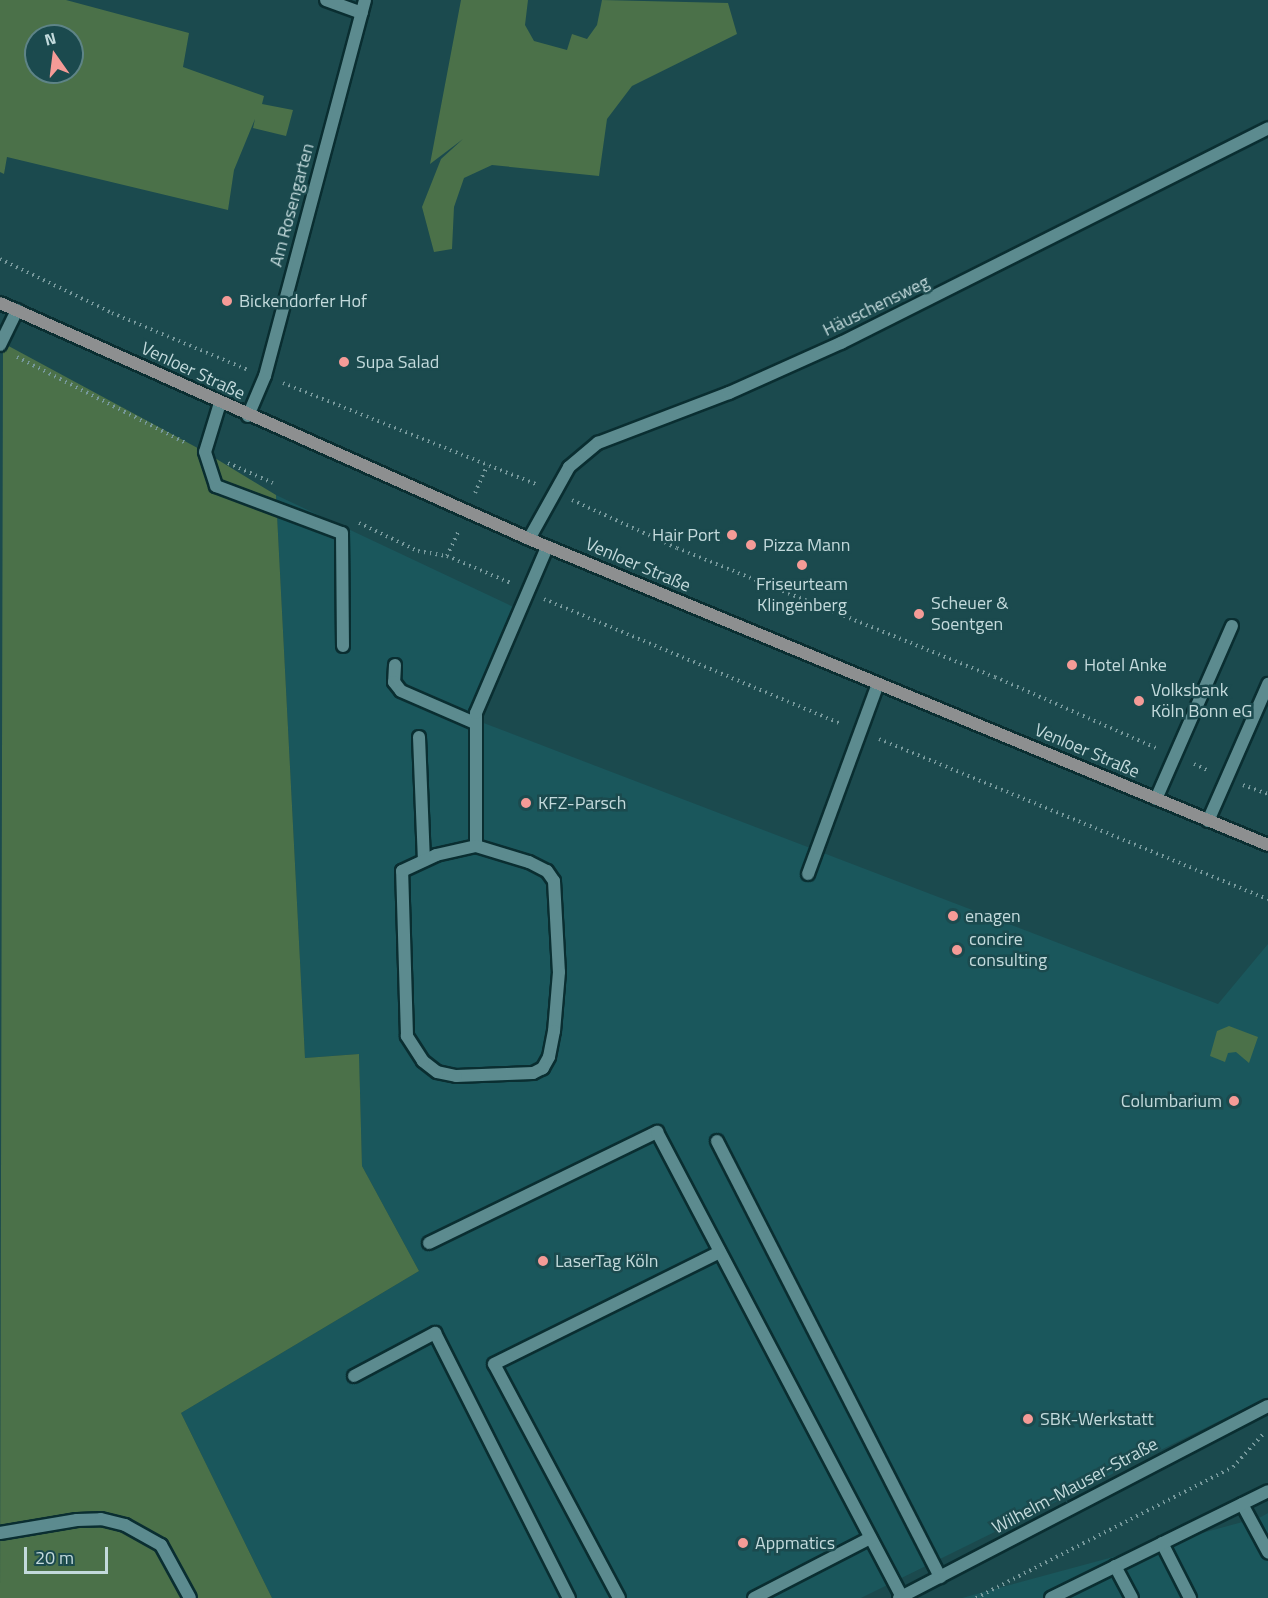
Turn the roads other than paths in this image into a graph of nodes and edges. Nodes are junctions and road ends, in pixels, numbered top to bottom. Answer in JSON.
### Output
{"nodes":[{"id":1,"x":326,"y":0,"type":"edge"},
{"id":2,"x":365,"y":0,"type":"edge"},
{"id":3,"x":362,"y":13,"type":"junction"},
{"id":4,"x":1268,"y":128,"type":"edge"},
{"id":5,"x":0,"y":303,"type":"edge"},
{"id":6,"x":17,"y":310,"type":"junction"},
{"id":7,"x":5,"y":349,"type":"edge"},
{"id":8,"x":220,"y":403,"type":"junction"},
{"id":9,"x":248,"y":416,"type":"junction"},
{"id":10,"x":529,"y":539,"type":"junction"},
{"id":11,"x":547,"y":547,"type":"junction"},
{"id":12,"x":1232,"y":626,"type":"dead end"},
{"id":13,"x":343,"y":646,"type":"dead end"},
{"id":14,"x":395,"y":665,"type":"dead end"},
{"id":15,"x":878,"y":684,"type":"junction"},
{"id":16,"x":1268,"y":684,"type":"edge"},
{"id":17,"x":475,"y":723,"type":"junction"},
{"id":18,"x":419,"y":737,"type":"dead end"},
{"id":19,"x":1156,"y":799,"type":"junction"},
{"id":20,"x":1208,"y":821,"type":"junction"},
{"id":21,"x":1268,"y":845,"type":"edge"},
{"id":22,"x":476,"y":846,"type":"junction"},
{"id":23,"x":424,"y":860,"type":"junction"},
{"id":24,"x":808,"y":874,"type":"dead end"},
{"id":25,"x":717,"y":1141,"type":"dead end"},
{"id":26,"x":429,"y":1243,"type":"dead end"},
{"id":27,"x":720,"y":1252,"type":"junction"},
{"id":28,"x":354,"y":1376,"type":"dead end"},
{"id":29,"x":1268,"y":1406,"type":"edge"},
{"id":30,"x":1268,"y":1491,"type":"edge"},
{"id":31,"x":1242,"y":1504,"type":"junction"},
{"id":32,"x":0,"y":1533,"type":"edge"},
{"id":33,"x":870,"y":1538,"type":"junction"},
{"id":34,"x":1162,"y":1543,"type":"junction"},
{"id":35,"x":1268,"y":1552,"type":"edge"},
{"id":36,"x":1115,"y":1566,"type":"junction"},
{"id":37,"x":940,"y":1577,"type":"junction"},
{"id":38,"x":900,"y":1597,"type":"edge"},
{"id":39,"x":190,"y":1598,"type":"edge"},
{"id":40,"x":569,"y":1598,"type":"edge"},
{"id":41,"x":620,"y":1598,"type":"edge"},
{"id":42,"x":754,"y":1598,"type":"edge"},
{"id":43,"x":1051,"y":1598,"type":"edge"},
{"id":44,"x":1132,"y":1598,"type":"edge"},
{"id":45,"x":1190,"y":1598,"type":"edge"}],
"edges":[{"from":1,"to":3,"type":"street"},
{"from":2,"to":3,"type":"street","name":"Am Rosengarten"},
{"from":3,"to":9,"type":"street","name":"Am Rosengarten"},
{"from":4,"to":10,"type":"street","name":"Häuschensweg"},
{"from":5,"to":6,"type":"main road","name":"Venloer Straße"},
{"from":6,"to":7,"type":"street"},
{"from":6,"to":8,"type":"main road","name":"Venloer Straße"},
{"from":8,"to":9,"type":"main road","name":"Venloer Straße"},
{"from":8,"to":13,"type":"street"},
{"from":9,"to":10,"type":"main road","name":"Venloer Straße"},
{"from":10,"to":11,"type":"main road","name":"Venloer Straße"},
{"from":11,"to":15,"type":"main road","name":"Venloer Straße"},
{"from":11,"to":17,"type":"street"},
{"from":12,"to":19,"type":"street"},
{"from":14,"to":17,"type":"street"},
{"from":15,"to":19,"type":"main road","name":"Venloer Straße"},
{"from":15,"to":24,"type":"street"},
{"from":16,"to":20,"type":"street"},
{"from":17,"to":22,"type":"street"},
{"from":18,"to":23,"type":"street"},
{"from":19,"to":20,"type":"main road","name":"Venloer Straße"},
{"from":20,"to":21,"type":"main road","name":"Venloer Straße"},
{"from":22,"to":23,"type":"street"},
{"from":22,"to":23,"type":"street"},
{"from":25,"to":37,"type":"street"},
{"from":26,"to":27,"type":"street"},
{"from":27,"to":33,"type":"street"},
{"from":27,"to":41,"type":"street"},
{"from":28,"to":40,"type":"street"},
{"from":29,"to":37,"type":"street","name":"Wilhelm-Mauser-Straße"},
{"from":30,"to":31,"type":"street"},
{"from":31,"to":34,"type":"street"},
{"from":31,"to":35,"type":"street"},
{"from":32,"to":39,"type":"street"},
{"from":33,"to":38,"type":"street"},
{"from":33,"to":42,"type":"street"},
{"from":34,"to":36,"type":"street"},
{"from":34,"to":45,"type":"street"},
{"from":36,"to":43,"type":"street"},
{"from":36,"to":44,"type":"street"},
{"from":37,"to":38,"type":"street","name":"Wilhelm-Mauser-Straße"}]}
